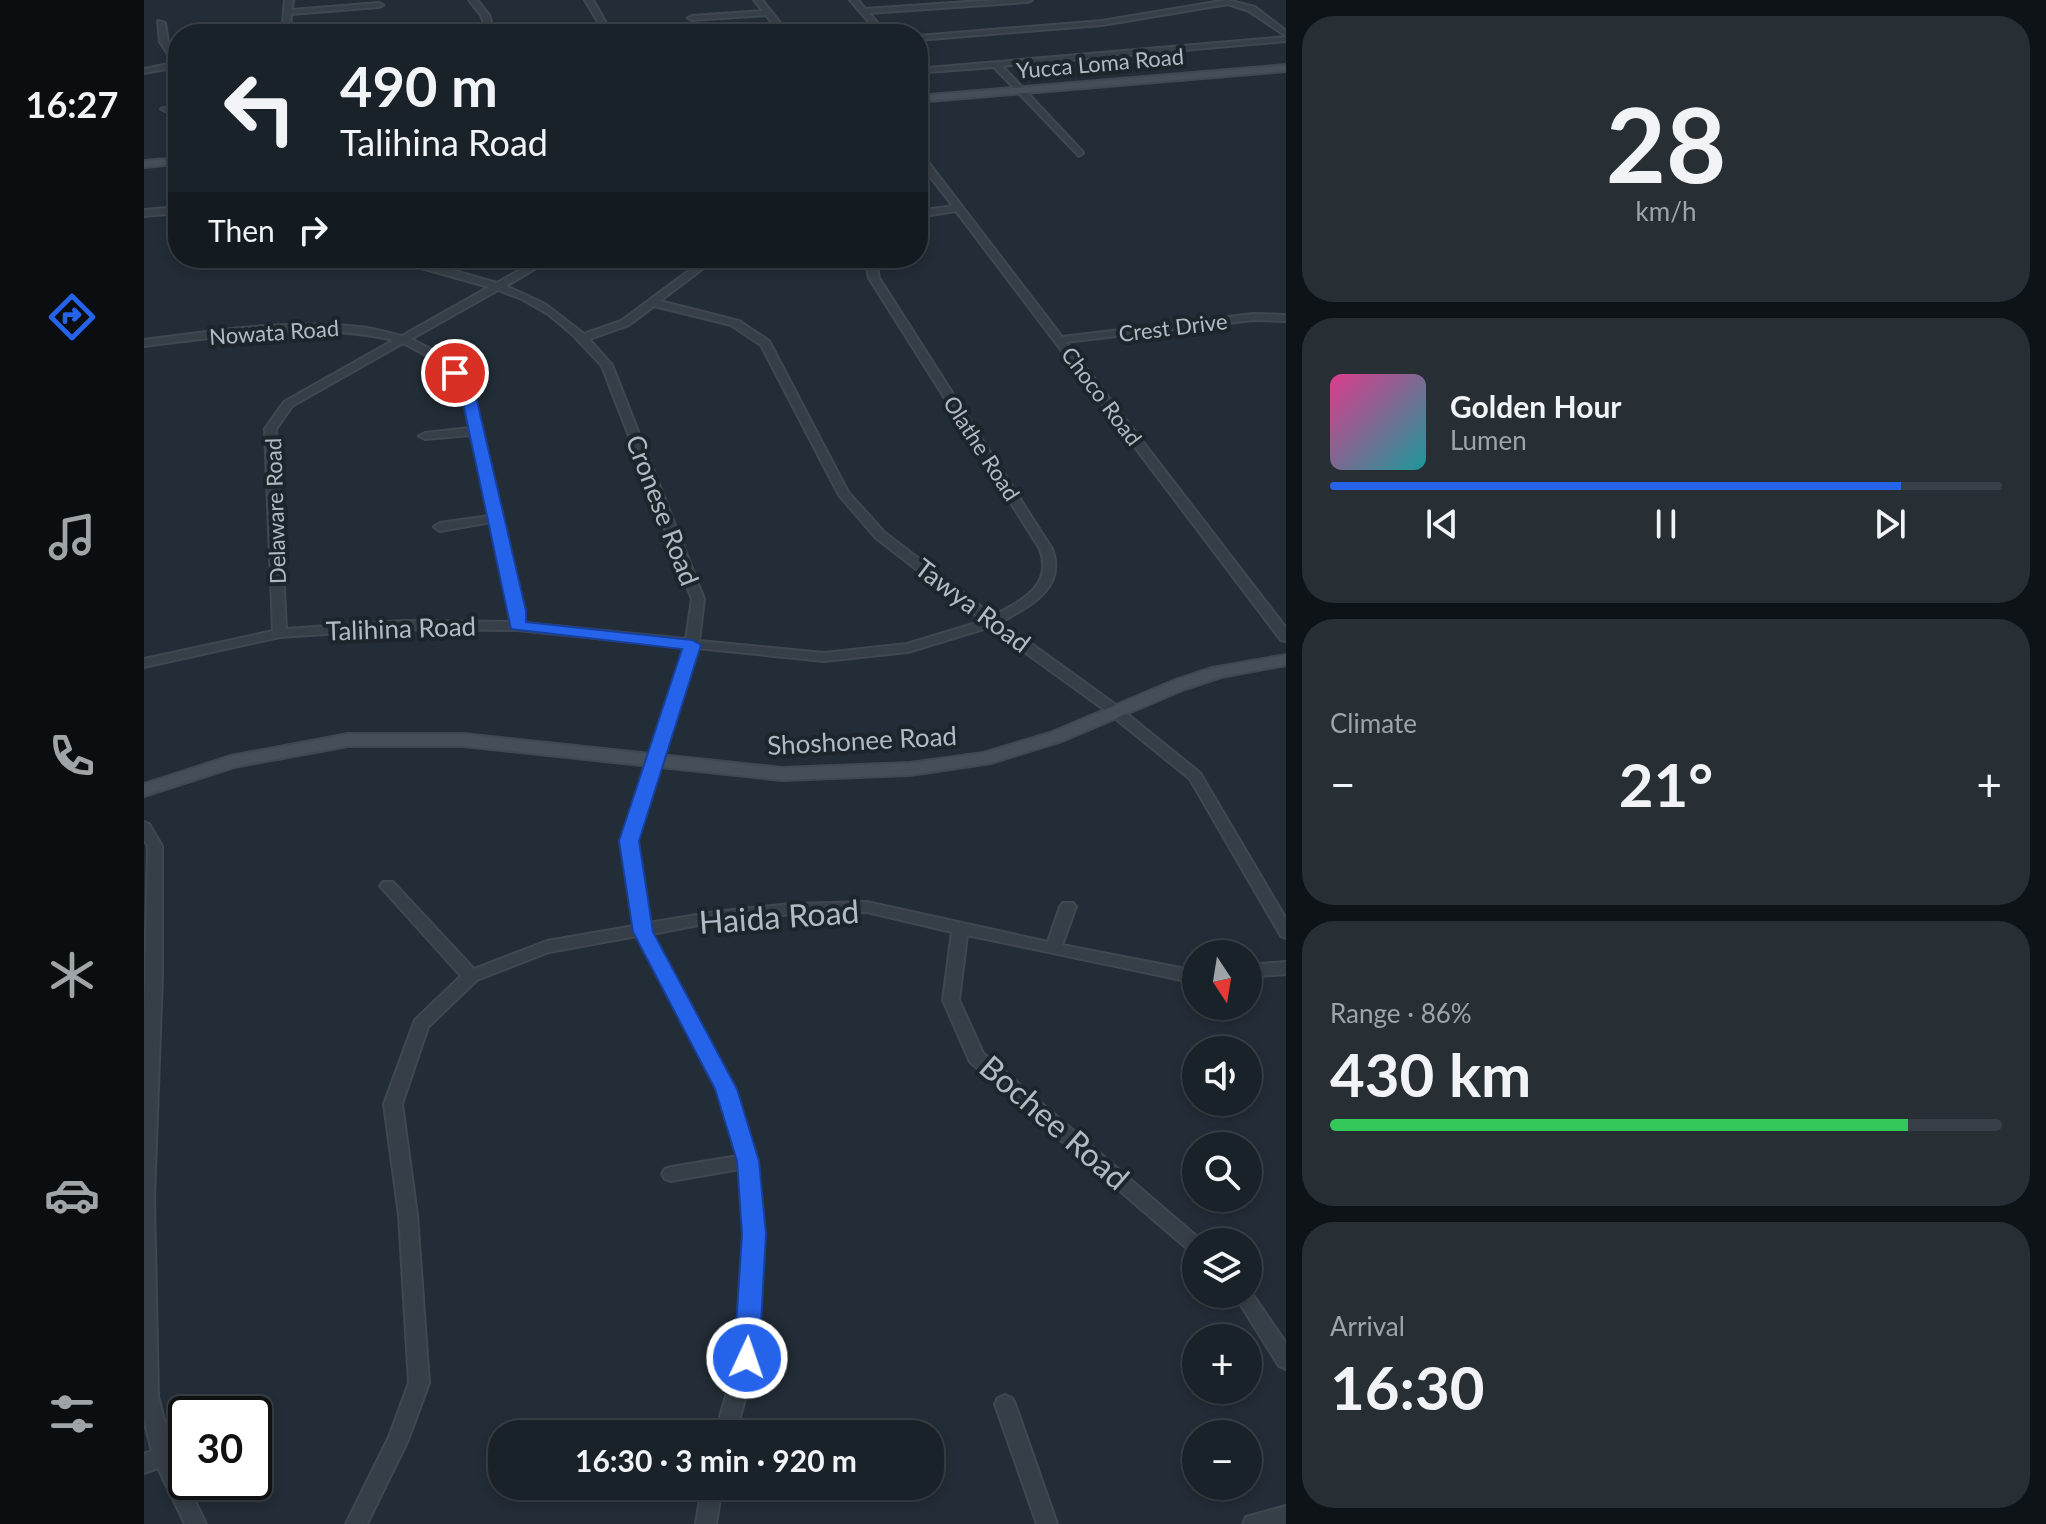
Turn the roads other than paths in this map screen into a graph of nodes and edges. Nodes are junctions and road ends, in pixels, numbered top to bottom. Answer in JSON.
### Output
{"nodes":[{"id":1,"x":289,"y":0,"type":"edge"},
{"id":2,"x":473,"y":0,"type":"edge"},
{"id":3,"x":589,"y":0,"type":"edge"},
{"id":4,"x":758,"y":0,"type":"edge"},
{"id":5,"x":854,"y":0,"type":"edge"},
{"id":6,"x":1028,"y":0,"type":"edge"},
{"id":7,"x":1181,"y":0,"type":"edge"},
{"id":8,"x":379,"y":5,"type":"dead end"},
{"id":9,"x":1198,"y":7,"type":"junction"},
{"id":10,"x":863,"y":11,"type":"junction"},
{"id":11,"x":290,"y":12,"type":"junction"},
{"id":12,"x":767,"y":13,"type":"junction"},
{"id":13,"x":692,"y":18,"type":"dead end"},
{"id":14,"x":161,"y":23,"type":"dead end"},
{"id":15,"x":288,"y":24,"type":"edge"},
{"id":16,"x":488,"y":24,"type":"edge"},
{"id":17,"x":603,"y":24,"type":"edge"},
{"id":18,"x":776,"y":24,"type":"edge"},
{"id":19,"x":874,"y":24,"type":"edge"},
{"id":20,"x":1286,"y":36,"type":"edge"},
{"id":21,"x":928,"y":37,"type":"edge"},
{"id":22,"x":168,"y":48,"type":"edge"},
{"id":23,"x":997,"y":65,"type":"junction"},
{"id":24,"x":168,"y":66,"type":"edge"},
{"id":25,"x":928,"y":68,"type":"edge"},
{"id":26,"x":1286,"y":68,"type":"edge"},
{"id":27,"x":144,"y":71,"type":"edge"},
{"id":28,"x":1020,"y":90,"type":"junction"},
{"id":29,"x":928,"y":98,"type":"edge"},
{"id":30,"x":165,"y":109,"type":"dead end"},
{"id":31,"x":168,"y":109,"type":"edge"},
{"id":32,"x":1079,"y":153,"type":"dead end"},
{"id":33,"x":168,"y":162,"type":"edge"},
{"id":34,"x":144,"y":164,"type":"edge"},
{"id":35,"x":928,"y":168,"type":"edge"},
{"id":36,"x":959,"y":208,"type":"junction"},
{"id":37,"x":168,"y":211,"type":"edge"},
{"id":38,"x":144,"y":213,"type":"edge"},
{"id":39,"x":928,"y":213,"type":"edge"},
{"id":40,"x":434,"y":268,"type":"edge"},
{"id":41,"x":531,"y":268,"type":"edge"},
{"id":42,"x":699,"y":268,"type":"edge"},
{"id":43,"x":871,"y":268,"type":"edge"},
{"id":44,"x":499,"y":287,"type":"junction"},
{"id":45,"x":655,"y":303,"type":"junction"},
{"id":46,"x":1286,"y":318,"type":"edge"},
{"id":47,"x":583,"y":338,"type":"junction"},
{"id":48,"x":402,"y":340,"type":"junction"},
{"id":49,"x":1059,"y":340,"type":"junction"},
{"id":50,"x":144,"y":343,"type":"edge"},
{"id":51,"x":475,"y":431,"type":"junction"},
{"id":52,"x":425,"y":436,"type":"dead end"},
{"id":53,"x":496,"y":518,"type":"junction"},
{"id":54,"x":440,"y":527,"type":"dead end"},
{"id":55,"x":992,"y":622,"type":"junction"},
{"id":56,"x":517,"y":626,"type":"junction"},
{"id":57,"x":280,"y":633,"type":"junction"},
{"id":58,"x":1286,"y":637,"type":"edge"},
{"id":59,"x":692,"y":645,"type":"junction"},
{"id":60,"x":1286,"y":660,"type":"edge"},
{"id":61,"x":144,"y":663,"type":"edge"},
{"id":62,"x":1117,"y":712,"type":"junction"},
{"id":63,"x":655,"y":759,"type":"junction"},
{"id":64,"x":144,"y":790,"type":"edge"},
{"id":65,"x":144,"y":827,"type":"edge"},
{"id":66,"x":388,"y":886,"type":"dead end"},
{"id":67,"x":1068,"y":907,"type":"dead end"},
{"id":68,"x":960,"y":928,"type":"junction"},
{"id":69,"x":643,"y":932,"type":"junction"},
{"id":70,"x":1286,"y":932,"type":"edge"},
{"id":71,"x":1053,"y":949,"type":"junction"},
{"id":72,"x":1286,"y":968,"type":"edge"},
{"id":73,"x":1262,"y":970,"type":"edge"},
{"id":74,"x":1182,"y":974,"type":"edge"},
{"id":75,"x":471,"y":976,"type":"junction"},
{"id":76,"x":149,"y":977,"type":"edge"},
{"id":77,"x":748,"y":1161,"type":"junction"},
{"id":78,"x":671,"y":1174,"type":"dead end"},
{"id":79,"x":145,"y":1199,"type":"edge"},
{"id":80,"x":1182,"y":1234,"type":"edge"},
{"id":81,"x":1252,"y":1308,"type":"edge"},
{"id":82,"x":1286,"y":1360,"type":"edge"},
{"id":83,"x":1005,"y":1404,"type":"dead end"},
{"id":84,"x":729,"y":1420,"type":"edge"},
{"id":85,"x":154,"y":1460,"type":"edge"},
{"id":86,"x":710,"y":1500,"type":"edge"},
{"id":87,"x":1286,"y":1516,"type":"edge"},
{"id":88,"x":196,"y":1524,"type":"edge"},
{"id":89,"x":356,"y":1524,"type":"edge"},
{"id":90,"x":706,"y":1524,"type":"edge"},
{"id":91,"x":1047,"y":1524,"type":"edge"},
{"id":92,"x":1253,"y":1524,"type":"edge"}],
"edges":[{"from":1,"to":11,"type":"street"},
{"from":2,"to":16,"type":"street"},
{"from":3,"to":17,"type":"street"},
{"from":4,"to":12,"type":"street"},
{"from":5,"to":10,"type":"street"},
{"from":6,"to":10,"type":"street"},
{"from":7,"to":9,"type":"street"},
{"from":8,"to":11,"type":"street"},
{"from":9,"to":20,"type":"street"},
{"from":9,"to":21,"type":"street"},
{"from":10,"to":19,"type":"street"},
{"from":11,"to":15,"type":"street"},
{"from":12,"to":13,"type":"street"},
{"from":12,"to":18,"type":"street"},
{"from":14,"to":22,"type":"street"},
{"from":20,"to":23,"type":"street"},
{"from":23,"to":25,"type":"street"},
{"from":23,"to":28,"type":"street"},
{"from":24,"to":27,"type":"street"},
{"from":26,"to":28,"type":"street","name":"Yucca Loma Road"},
{"from":28,"to":29,"type":"street","name":"Yucca Loma Road"},
{"from":28,"to":32,"type":"street"},
{"from":30,"to":31,"type":"street"},
{"from":33,"to":34,"type":"street"},
{"from":35,"to":36,"type":"street","name":"Choco Road"},
{"from":36,"to":39,"type":"street"},
{"from":36,"to":49,"type":"street","name":"Choco Road"},
{"from":37,"to":38,"type":"street"},
{"from":40,"to":44,"type":"street","name":"Cronese Road"},
{"from":41,"to":44,"type":"street","name":"Delaware Road"},
{"from":42,"to":45,"type":"street"},
{"from":43,"to":55,"type":"street","name":"Olathe Road"},
{"from":44,"to":47,"type":"street","name":"Cronese Road"},
{"from":44,"to":48,"type":"street","name":"Delaware Road"},
{"from":45,"to":47,"type":"street"},
{"from":45,"to":55,"type":"street","name":"Tawya Road"},
{"from":46,"to":49,"type":"street","name":"Crest Drive"},
{"from":47,"to":59,"type":"street","name":"Cronese Road"},
{"from":48,"to":50,"type":"street","name":"Nowata Road"},
{"from":48,"to":51,"type":"street","name":"Nowata Road"},
{"from":48,"to":57,"type":"street","name":"Delaware Road"},
{"from":49,"to":58,"type":"street","name":"Choco Road"},
{"from":51,"to":52,"type":"street"},
{"from":51,"to":53,"type":"street","name":"Nowata Road"},
{"from":53,"to":54,"type":"street"},
{"from":53,"to":56,"type":"street","name":"Nowata Road"},
{"from":55,"to":59,"type":"street","name":"Talihina Road"},
{"from":55,"to":62,"type":"street","name":"Tawya Road"},
{"from":56,"to":57,"type":"street","name":"Talihina Road"},
{"from":56,"to":59,"type":"street","name":"Talihina Road"},
{"from":57,"to":61,"type":"street","name":"Talihina Road"},
{"from":59,"to":63,"type":"street","name":"Cronese Road"},
{"from":60,"to":62,"type":"street","name":"Shoshonee Road"},
{"from":62,"to":63,"type":"street","name":"Shoshonee Road"},
{"from":62,"to":70,"type":"street","name":"Tawya Road"},
{"from":63,"to":64,"type":"street","name":"Shoshonee Road"},
{"from":63,"to":69,"type":"street","name":"Cronese Road"},
{"from":65,"to":76,"type":"street"},
{"from":66,"to":75,"type":"street"},
{"from":67,"to":71,"type":"street"},
{"from":68,"to":69,"type":"street","name":"Haida Road"},
{"from":68,"to":71,"type":"street","name":"Haida Road"},
{"from":68,"to":80,"type":"street","name":"Bochee Road"},
{"from":69,"to":75,"type":"street","name":"Haida Road"},
{"from":69,"to":77,"type":"street","name":"Cronese Road"},
{"from":71,"to":74,"type":"street","name":"Haida Road"},
{"from":72,"to":73,"type":"street"},
{"from":75,"to":89,"type":"street","name":"Haida Road"},
{"from":76,"to":79,"type":"street"},
{"from":77,"to":78,"type":"street"},
{"from":77,"to":84,"type":"street","name":"Cronese Road"},
{"from":79,"to":85,"type":"street"},
{"from":81,"to":82,"type":"street"},
{"from":83,"to":91,"type":"street"},
{"from":85,"to":88,"type":"street"},
{"from":86,"to":90,"type":"street"},
{"from":87,"to":92,"type":"street"}]}
